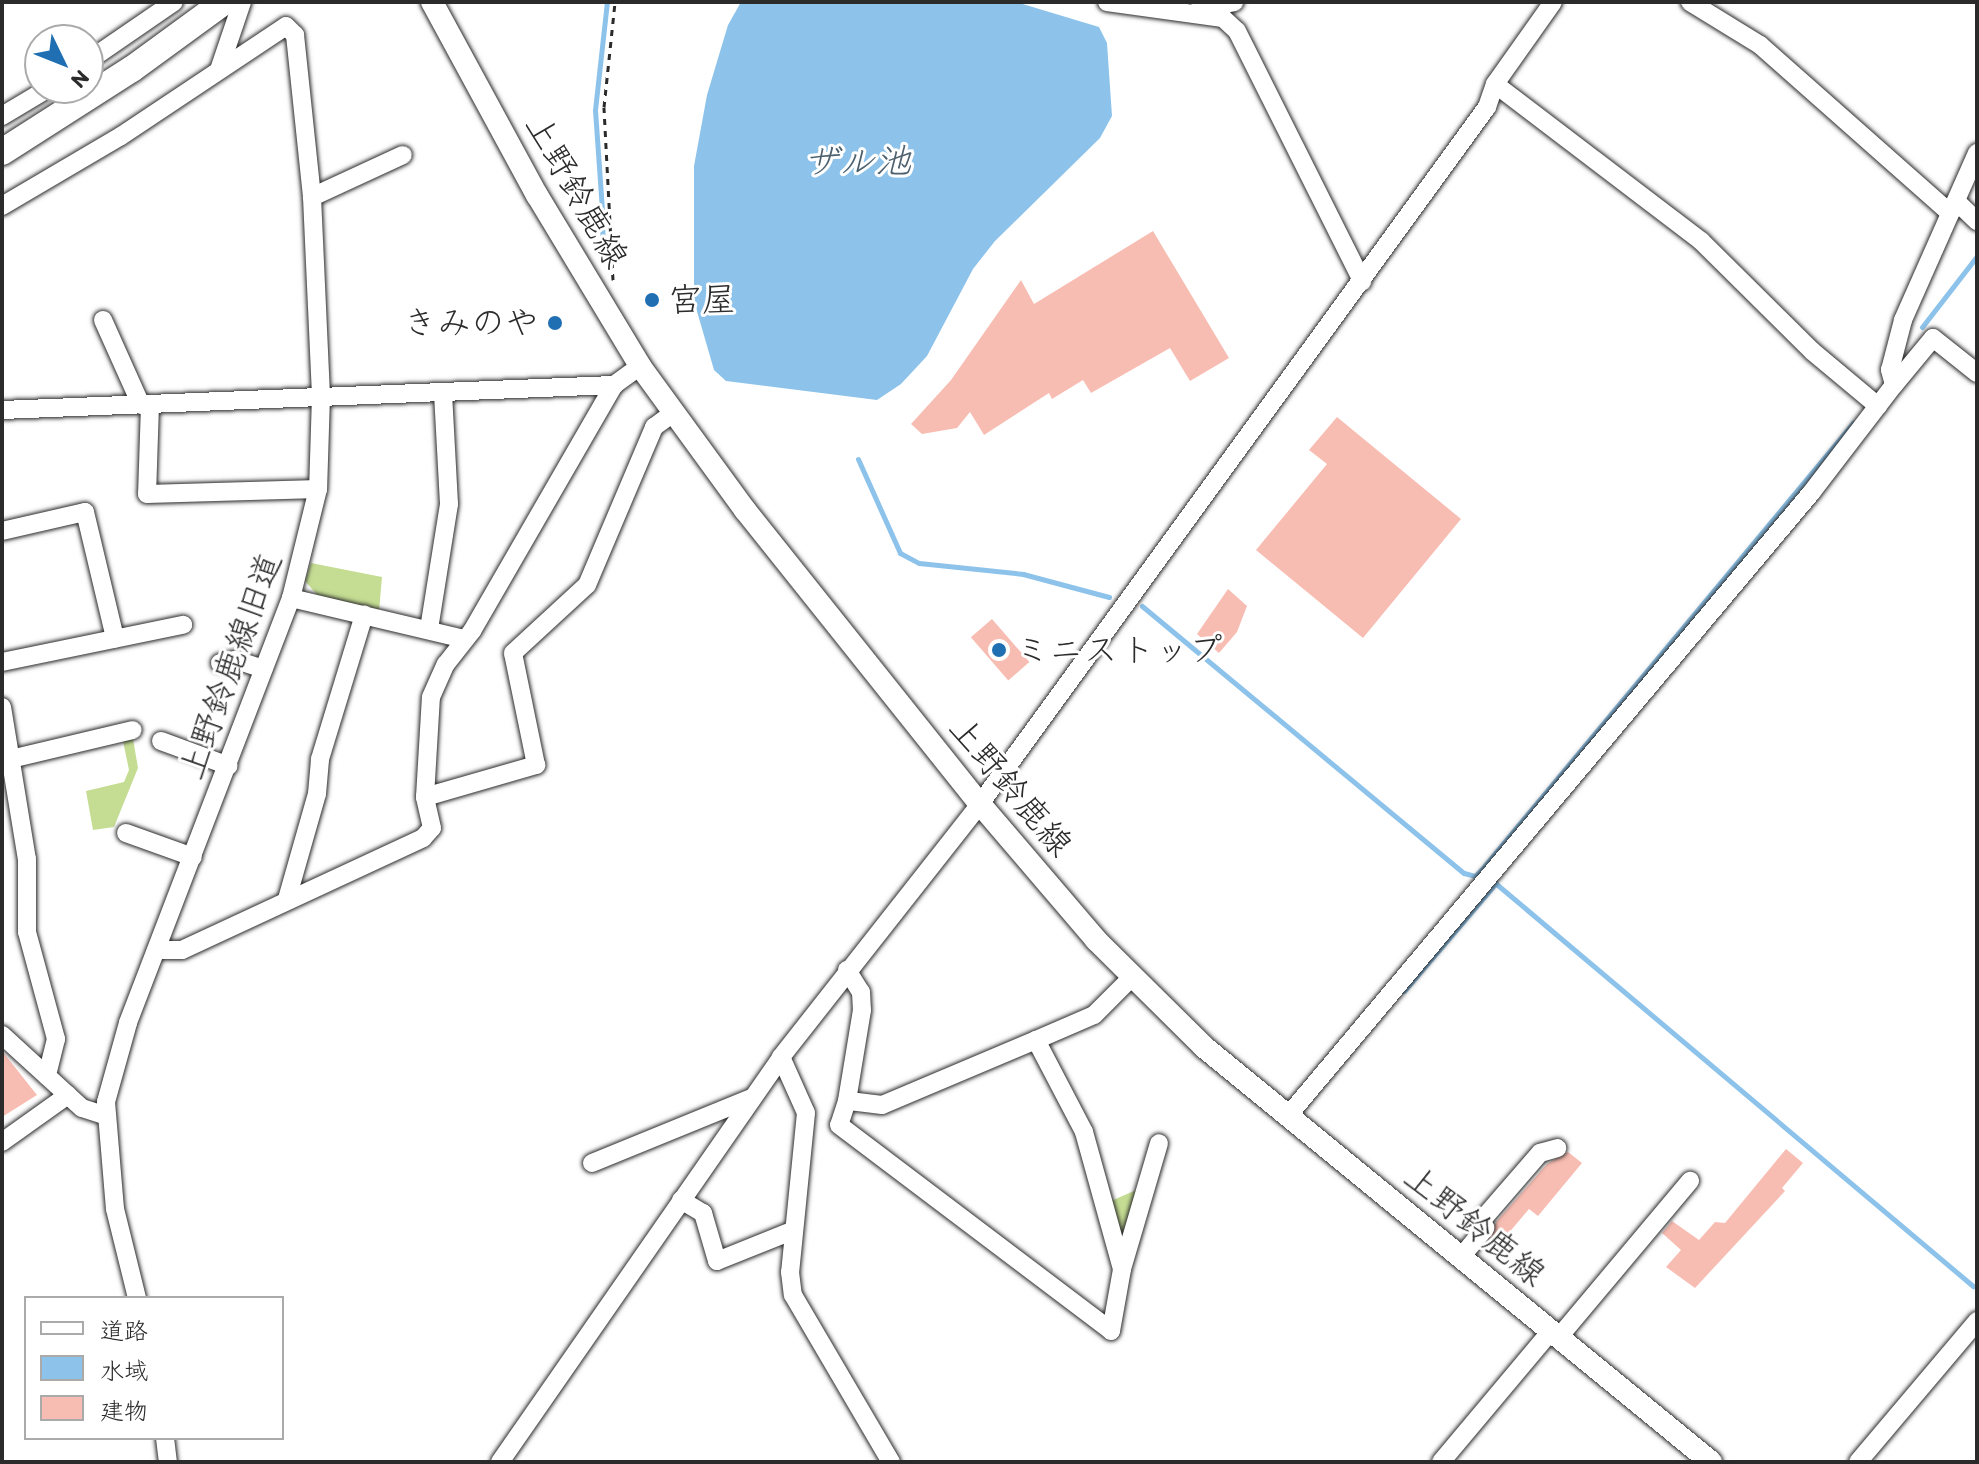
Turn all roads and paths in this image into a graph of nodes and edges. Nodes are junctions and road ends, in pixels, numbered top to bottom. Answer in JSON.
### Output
{"nodes":[{"id":1,"x":174,"y":2,"type":"edge"},
{"id":2,"x":224,"y":2,"type":"edge"},
{"id":3,"x":242,"y":2,"type":"edge"},
{"id":4,"x":432,"y":2,"type":"edge"},
{"id":5,"x":615,"y":2,"type":"edge"},
{"id":6,"x":1107,"y":2,"type":"edge"},
{"id":7,"x":1234,"y":2,"type":"edge"},
{"id":8,"x":1553,"y":2,"type":"edge"},
{"id":9,"x":1690,"y":2,"type":"edge"},
{"id":10,"x":1188,"y":11,"type":"junction"},
{"id":11,"x":104,"y":50,"type":"edge"},
{"id":12,"x":219,"y":70,"type":"junction"},
{"id":13,"x":1495,"y":84,"type":"junction"},
{"id":14,"x":24,"y":103,"type":"edge"},
{"id":15,"x":2,"y":116,"type":"edge"},
{"id":16,"x":2,"y":152,"type":"edge"},
{"id":17,"x":1977,"y":153,"type":"edge"},
{"id":18,"x":403,"y":155,"type":"dead end"},
{"id":19,"x":312,"y":197,"type":"junction"},
{"id":20,"x":2,"y":206,"type":"edge"},
{"id":21,"x":1953,"y":207,"type":"junction"},
{"id":22,"x":1977,"y":221,"type":"edge"},
{"id":23,"x":1362,"y":281,"type":"junction"},
{"id":24,"x":103,"y":320,"type":"dead end"},
{"id":25,"x":615,"y":324,"type":"junction"},
{"id":26,"x":640,"y":366,"type":"junction"},
{"id":27,"x":1977,"y":373,"type":"edge"},
{"id":28,"x":614,"y":385,"type":"junction"},
{"id":29,"x":1894,"y":385,"type":"junction"},
{"id":30,"x":443,"y":392,"type":"junction"},
{"id":31,"x":321,"y":396,"type":"junction"},
{"id":32,"x":146,"y":405,"type":"junction"},
{"id":33,"x":1878,"y":406,"type":"junction"},
{"id":34,"x":2,"y":410,"type":"edge"},
{"id":35,"x":673,"y":413,"type":"junction"},
{"id":36,"x":318,"y":489,"type":"junction"},
{"id":37,"x":2,"y":531,"type":"edge"},
{"id":38,"x":291,"y":598,"type":"junction"},
{"id":39,"x":364,"y":615,"type":"junction"},
{"id":40,"x":183,"y":625,"type":"dead end"},
{"id":41,"x":429,"y":629,"type":"junction"},
{"id":42,"x":115,"y":638,"type":"junction"},
{"id":43,"x":465,"y":639,"type":"junction"},
{"id":44,"x":2,"y":662,"type":"edge"},
{"id":45,"x":220,"y":663,"type":"dead end"},
{"id":46,"x":264,"y":669,"type":"junction"},
{"id":47,"x":2,"y":707,"type":"edge"},
{"id":48,"x":133,"y":730,"type":"dead end"},
{"id":49,"x":161,"y":741,"type":"dead end"},
{"id":50,"x":11,"y":759,"type":"junction"},
{"id":51,"x":229,"y":766,"type":"junction"},
{"id":52,"x":425,"y":797,"type":"junction"},
{"id":53,"x":980,"y":804,"type":"junction"},
{"id":54,"x":126,"y":833,"type":"dead end"},
{"id":55,"x":193,"y":857,"type":"junction"},
{"id":56,"x":287,"y":899,"type":"junction"},
{"id":57,"x":159,"y":950,"type":"junction"},
{"id":58,"x":847,"y":970,"type":"junction"},
{"id":59,"x":1131,"y":978,"type":"junction"},
{"id":60,"x":2,"y":1035,"type":"edge"},
{"id":61,"x":1036,"y":1040,"type":"junction"},
{"id":62,"x":781,"y":1057,"type":"junction"},
{"id":63,"x":47,"y":1076,"type":"junction"},
{"id":64,"x":68,"y":1095,"type":"junction"},
{"id":65,"x":751,"y":1098,"type":"junction"},
{"id":66,"x":847,"y":1101,"type":"junction"},
{"id":67,"x":103,"y":1115,"type":"junction"},
{"id":68,"x":1287,"y":1117,"type":"junction"},
{"id":69,"x":2,"y":1142,"type":"edge"},
{"id":70,"x":1159,"y":1143,"type":"dead end"},
{"id":71,"x":1557,"y":1148,"type":"dead end"},
{"id":72,"x":592,"y":1163,"type":"dead end"},
{"id":73,"x":1690,"y":1181,"type":"dead end"},
{"id":74,"x":681,"y":1200,"type":"junction"},
{"id":75,"x":794,"y":1230,"type":"junction"},
{"id":76,"x":1461,"y":1257,"type":"junction"},
{"id":77,"x":1122,"y":1269,"type":"junction"},
{"id":78,"x":137,"y":1296,"type":"edge"},
{"id":79,"x":1977,"y":1321,"type":"edge"},
{"id":80,"x":1555,"y":1334,"type":"junction"},
{"id":81,"x":165,"y":1440,"type":"edge"},
{"id":82,"x":168,"y":1462,"type":"edge"},
{"id":83,"x":500,"y":1462,"type":"edge"},
{"id":84,"x":891,"y":1462,"type":"edge"},
{"id":85,"x":1441,"y":1462,"type":"edge"},
{"id":86,"x":1711,"y":1462,"type":"edge"},
{"id":87,"x":1858,"y":1462,"type":"edge"}],
"edges":[{"from":1,"to":11,"type":"street"},
{"from":2,"to":16,"type":"highway"},
{"from":3,"to":12,"type":"street"},
{"from":4,"to":25,"type":"main road","name":"上野鈴鹿線"},
{"from":5,"to":25,"type":"path"},
{"from":6,"to":10,"type":"street"},
{"from":7,"to":10,"type":"street"},
{"from":8,"to":13,"type":"street"},
{"from":9,"to":21,"type":"street"},
{"from":10,"to":23,"type":"street"},
{"from":12,"to":19,"type":"street","name":"上野鈴鹿線旧道"},
{"from":12,"to":20,"type":"street"},
{"from":13,"to":23,"type":"street"},
{"from":13,"to":33,"type":"street"},
{"from":14,"to":15,"type":"street"},
{"from":17,"to":21,"type":"street"},
{"from":18,"to":19,"type":"street"},
{"from":19,"to":31,"type":"street","name":"上野鈴鹿線旧道"},
{"from":21,"to":22,"type":"street"},
{"from":21,"to":29,"type":"street"},
{"from":23,"to":53,"type":"street"},
{"from":24,"to":32,"type":"street"},
{"from":25,"to":26,"type":"main road","name":"上野鈴鹿線"},
{"from":26,"to":28,"type":"street"},
{"from":26,"to":35,"type":"main road","name":"上野鈴鹿線"},
{"from":27,"to":29,"type":"street"},
{"from":28,"to":30,"type":"street"},
{"from":28,"to":43,"type":"street"},
{"from":29,"to":33,"type":"street"},
{"from":30,"to":31,"type":"street"},
{"from":30,"to":41,"type":"street"},
{"from":31,"to":32,"type":"street"},
{"from":31,"to":36,"type":"street","name":"上野鈴鹿線旧道"},
{"from":32,"to":34,"type":"street"},
{"from":32,"to":36,"type":"street"},
{"from":33,"to":68,"type":"street"},
{"from":35,"to":52,"type":"street"},
{"from":35,"to":53,"type":"main road","name":"上野鈴鹿線"},
{"from":36,"to":38,"type":"street","name":"上野鈴鹿線旧道"},
{"from":37,"to":42,"type":"street"},
{"from":38,"to":39,"type":"street"},
{"from":38,"to":46,"type":"street","name":"上野鈴鹿線旧道"},
{"from":39,"to":41,"type":"street"},
{"from":39,"to":56,"type":"street"},
{"from":40,"to":42,"type":"street"},
{"from":41,"to":43,"type":"street"},
{"from":42,"to":44,"type":"street"},
{"from":43,"to":52,"type":"street"},
{"from":45,"to":46,"type":"street"},
{"from":46,"to":51,"type":"street","name":"上野鈴鹿線旧道"},
{"from":47,"to":50,"type":"street"},
{"from":48,"to":50,"type":"street"},
{"from":49,"to":51,"type":"street"},
{"from":50,"to":63,"type":"street"},
{"from":51,"to":55,"type":"street","name":"上野鈴鹿線旧道"},
{"from":52,"to":56,"type":"street"},
{"from":53,"to":58,"type":"street"},
{"from":53,"to":59,"type":"main road","name":"上野鈴鹿線"},
{"from":54,"to":55,"type":"street"},
{"from":55,"to":57,"type":"street","name":"上野鈴鹿線旧道"},
{"from":56,"to":57,"type":"street"},
{"from":57,"to":67,"type":"street","name":"上野鈴鹿線旧道"},
{"from":58,"to":62,"type":"street"},
{"from":58,"to":66,"type":"street"},
{"from":59,"to":61,"type":"street"},
{"from":59,"to":68,"type":"main road","name":"上野鈴鹿線"},
{"from":60,"to":63,"type":"street"},
{"from":61,"to":66,"type":"street"},
{"from":61,"to":77,"type":"street"},
{"from":62,"to":65,"type":"street"},
{"from":62,"to":75,"type":"street"},
{"from":63,"to":64,"type":"street"},
{"from":64,"to":67,"type":"street"},
{"from":64,"to":69,"type":"street"},
{"from":65,"to":72,"type":"street"},
{"from":65,"to":74,"type":"street"},
{"from":66,"to":77,"type":"street"},
{"from":67,"to":78,"type":"street","name":"上野鈴鹿線旧道"},
{"from":68,"to":76,"type":"main road","name":"上野鈴鹿線"},
{"from":70,"to":77,"type":"street"},
{"from":71,"to":76,"type":"street"},
{"from":73,"to":80,"type":"street"},
{"from":74,"to":75,"type":"street"},
{"from":74,"to":83,"type":"street"},
{"from":75,"to":84,"type":"street"},
{"from":76,"to":80,"type":"main road","name":"上野鈴鹿線"},
{"from":79,"to":87,"type":"street"},
{"from":80,"to":85,"type":"street"},
{"from":80,"to":86,"type":"main road","name":"上野鈴鹿線"},
{"from":81,"to":82,"type":"street"}]}
